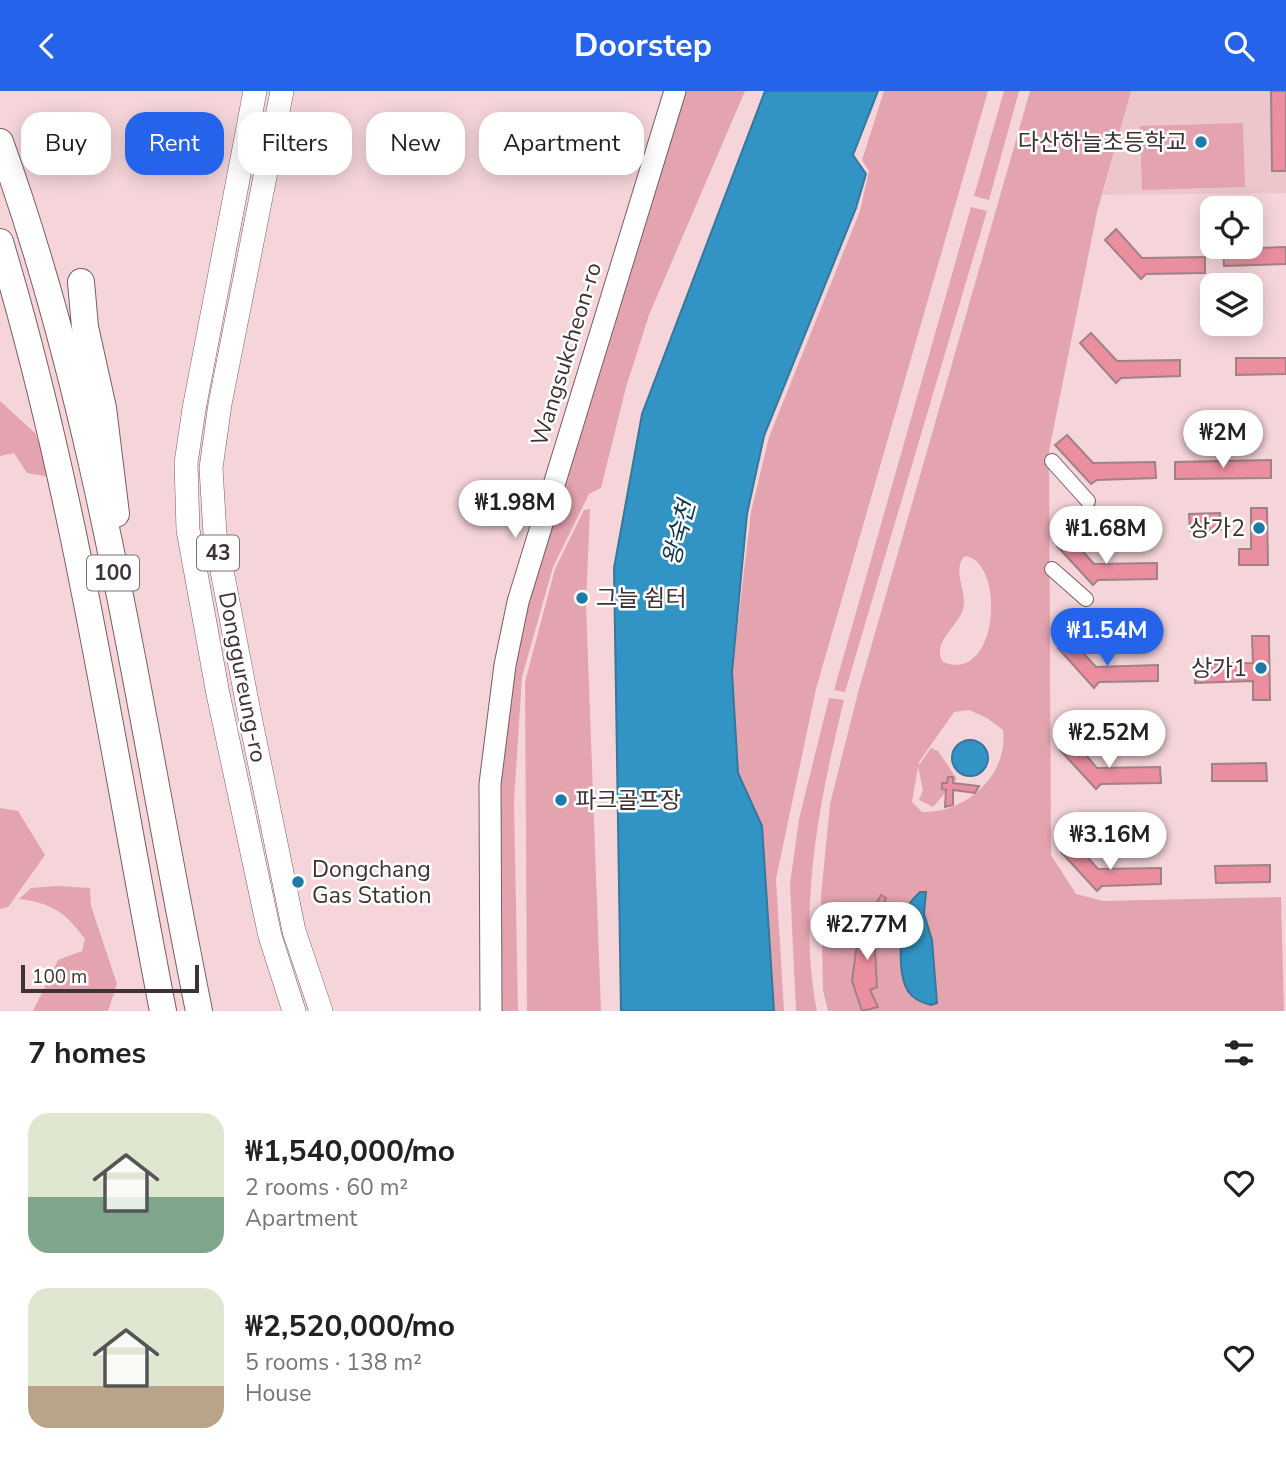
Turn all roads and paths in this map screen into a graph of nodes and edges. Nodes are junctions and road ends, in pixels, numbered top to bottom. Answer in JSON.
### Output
{"nodes":[{"id":1,"x":256,"y":91,"type":"edge"},
{"id":2,"x":282,"y":91,"type":"edge"},
{"id":3,"x":675,"y":91,"type":"edge"},
{"id":4,"x":0,"y":142,"type":"edge"},
{"id":5,"x":0,"y":242,"type":"edge"},
{"id":6,"x":81,"y":282,"type":"dead end"},
{"id":7,"x":1052,"y":461,"type":"dead end"},
{"id":8,"x":1088,"y":501,"type":"dead end"},
{"id":9,"x":1052,"y":569,"type":"dead end"},
{"id":10,"x":1086,"y":599,"type":"dead end"},
{"id":11,"x":122,"y":614,"type":"junction"},
{"id":12,"x":163,"y":1011,"type":"edge"},
{"id":13,"x":199,"y":1011,"type":"edge"},
{"id":14,"x":294,"y":1011,"type":"edge"},
{"id":15,"x":321,"y":1011,"type":"edge"},
{"id":16,"x":491,"y":1011,"type":"edge"}],
"edges":[{"from":1,"to":14,"type":"main road","name":"Donggureung-ro","number":"43"},
{"from":2,"to":15,"type":"main road","name":"Donggureung-ro","number":"43"},
{"from":3,"to":16,"type":"street","name":"Wangsukcheon-ro"},
{"from":4,"to":11,"type":"highway","number":"100"},
{"from":5,"to":12,"type":"highway","number":"100"},
{"from":6,"to":11,"type":"highway"},
{"from":7,"to":8,"type":"street"},
{"from":9,"to":10,"type":"street"},
{"from":11,"to":13,"type":"highway","number":"100"}]}
